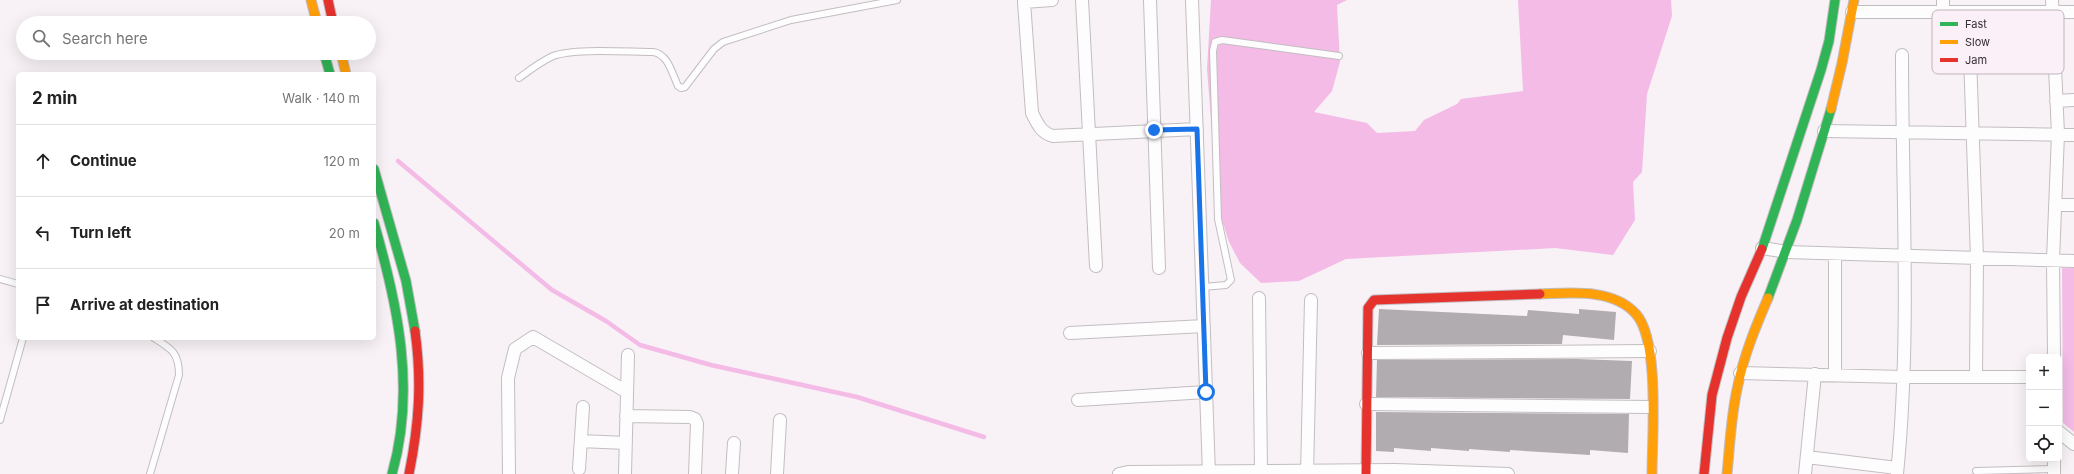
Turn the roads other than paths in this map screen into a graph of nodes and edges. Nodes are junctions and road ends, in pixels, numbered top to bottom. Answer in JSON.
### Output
{"nodes":[{"id":1,"x":311,"y":0,"type":"edge"},
{"id":2,"x":328,"y":0,"type":"edge"},
{"id":3,"x":897,"y":0,"type":"edge"},
{"id":4,"x":1052,"y":0,"type":"edge"},
{"id":5,"x":1082,"y":0,"type":"edge"},
{"id":6,"x":1150,"y":0,"type":"edge"},
{"id":7,"x":1192,"y":0,"type":"edge"},
{"id":8,"x":1835,"y":0,"type":"edge"},
{"id":9,"x":1854,"y":0,"type":"edge"},
{"id":10,"x":1942,"y":0,"type":"edge"},
{"id":11,"x":1024,"y":1,"type":"edge"},
{"id":12,"x":2052,"y":5,"type":"edge"},
{"id":13,"x":2007,"y":6,"type":"edge"},
{"id":14,"x":1943,"y":10,"type":"edge"},
{"id":15,"x":1970,"y":10,"type":"edge"},
{"id":16,"x":1852,"y":12,"type":"junction"},
{"id":17,"x":2074,"y":12,"type":"edge"},
{"id":18,"x":1932,"y":13,"type":"edge"},
{"id":19,"x":315,"y":16,"type":"edge"},
{"id":20,"x":331,"y":16,"type":"edge"},
{"id":21,"x":1902,"y":55,"type":"dead end"},
{"id":22,"x":1339,"y":56,"type":"dead end"},
{"id":23,"x":326,"y":60,"type":"edge"},
{"id":24,"x":343,"y":60,"type":"edge"},
{"id":25,"x":329,"y":72,"type":"edge"},
{"id":26,"x":346,"y":72,"type":"edge"},
{"id":27,"x":1971,"y":74,"type":"edge"},
{"id":28,"x":2055,"y":74,"type":"edge"},
{"id":29,"x":519,"y":78,"type":"dead end"},
{"id":30,"x":2074,"y":100,"type":"edge"},
{"id":31,"x":2056,"y":101,"type":"junction"},
{"id":32,"x":1197,"y":129,"type":"junction"},
{"id":33,"x":1154,"y":130,"type":"junction"},
{"id":34,"x":1824,"y":131,"type":"junction"},
{"id":35,"x":1902,"y":132,"type":"junction"},
{"id":36,"x":1974,"y":132,"type":"junction"},
{"id":37,"x":1090,"y":134,"type":"junction"},
{"id":38,"x":2058,"y":134,"type":"junction"},
{"id":39,"x":2074,"y":134,"type":"edge"},
{"id":40,"x":376,"y":176,"type":"edge"},
{"id":41,"x":2055,"y":205,"type":"junction"},
{"id":42,"x":2074,"y":205,"type":"edge"},
{"id":43,"x":376,"y":230,"type":"edge"},
{"id":44,"x":1762,"y":248,"type":"junction"},
{"id":45,"x":1787,"y":252,"type":"junction"},
{"id":46,"x":1835,"y":254,"type":"junction"},
{"id":47,"x":1906,"y":256,"type":"junction"},
{"id":48,"x":1977,"y":258,"type":"junction"},
{"id":49,"x":2053,"y":260,"type":"junction"},
{"id":50,"x":2074,"y":260,"type":"edge"},
{"id":51,"x":1096,"y":266,"type":"dead end"},
{"id":52,"x":1158,"y":268,"type":"dead end"},
{"id":53,"x":0,"y":279,"type":"edge"},
{"id":54,"x":16,"y":283,"type":"edge"},
{"id":55,"x":1203,"y":287,"type":"junction"},
{"id":56,"x":1259,"y":298,"type":"dead end"},
{"id":57,"x":1311,"y":300,"type":"dead end"},
{"id":58,"x":1204,"y":326,"type":"junction"},
{"id":59,"x":1070,"y":333,"type":"dead end"},
{"id":60,"x":22,"y":340,"type":"edge"},
{"id":61,"x":157,"y":340,"type":"edge"},
{"id":62,"x":1650,"y":351,"type":"junction"},
{"id":63,"x":1368,"y":353,"type":"junction"},
{"id":64,"x":2054,"y":354,"type":"edge"},
{"id":65,"x":628,"y":355,"type":"dead end"},
{"id":66,"x":1740,"y":373,"type":"junction"},
{"id":67,"x":1816,"y":374,"type":"junction"},
{"id":68,"x":1835,"y":375,"type":"junction"},
{"id":69,"x":1976,"y":376,"type":"junction"},
{"id":70,"x":1904,"y":377,"type":"junction"},
{"id":71,"x":2026,"y":377,"type":"edge"},
{"id":72,"x":627,"y":392,"type":"junction"},
{"id":73,"x":1206,"y":392,"type":"junction"},
{"id":74,"x":1078,"y":400,"type":"dead end"},
{"id":75,"x":1366,"y":404,"type":"junction"},
{"id":76,"x":583,"y":407,"type":"dead end"},
{"id":77,"x":1651,"y":407,"type":"junction"},
{"id":78,"x":626,"y":416,"type":"junction"},
{"id":79,"x":0,"y":420,"type":"edge"},
{"id":80,"x":780,"y":420,"type":"dead end"},
{"id":81,"x":2062,"y":434,"type":"edge"},
{"id":82,"x":582,"y":441,"type":"junction"},
{"id":83,"x":626,"y":443,"type":"junction"},
{"id":84,"x":734,"y":443,"type":"dead end"},
{"id":85,"x":2074,"y":444,"type":"edge"},
{"id":86,"x":1807,"y":457,"type":"junction"},
{"id":87,"x":2054,"y":467,"type":"edge"},
{"id":88,"x":579,"y":469,"type":"dead end"},
{"id":89,"x":1261,"y":471,"type":"junction"},
{"id":90,"x":1897,"y":471,"type":"edge"},
{"id":91,"x":1976,"y":471,"type":"dead end"},
{"id":92,"x":1209,"y":472,"type":"edge"},
{"id":93,"x":1307,"y":472,"type":"edge"},
{"id":94,"x":1366,"y":472,"type":"edge"},
{"id":95,"x":150,"y":474,"type":"edge"},
{"id":96,"x":392,"y":474,"type":"edge"},
{"id":97,"x":409,"y":474,"type":"edge"},
{"id":98,"x":509,"y":474,"type":"edge"},
{"id":99,"x":625,"y":474,"type":"edge"},
{"id":100,"x":695,"y":474,"type":"edge"},
{"id":101,"x":732,"y":474,"type":"edge"},
{"id":102,"x":777,"y":474,"type":"edge"},
{"id":103,"x":1119,"y":474,"type":"edge"},
{"id":104,"x":1508,"y":474,"type":"edge"},
{"id":105,"x":1652,"y":474,"type":"edge"},
{"id":106,"x":1704,"y":474,"type":"edge"},
{"id":107,"x":1727,"y":474,"type":"edge"},
{"id":108,"x":1805,"y":474,"type":"edge"}],
"edges":[{"from":1,"to":19,"type":"street"},
{"from":2,"to":20,"type":"street"},
{"from":3,"to":29,"type":"lane"},
{"from":4,"to":11,"type":"street"},
{"from":5,"to":37,"type":"street"},
{"from":6,"to":33,"type":"street"},
{"from":7,"to":32,"type":"street"},
{"from":8,"to":44,"type":"street"},
{"from":9,"to":16,"type":"street"},
{"from":10,"to":14,"type":"street"},
{"from":11,"to":37,"type":"street"},
{"from":12,"to":13,"type":"street"},
{"from":12,"to":17,"type":"street"},
{"from":13,"to":15,"type":"street"},
{"from":16,"to":18,"type":"street"},
{"from":16,"to":34,"type":"street"},
{"from":21,"to":35,"type":"street"},
{"from":22,"to":55,"type":"lane"},
{"from":23,"to":25,"type":"street"},
{"from":24,"to":26,"type":"street"},
{"from":27,"to":36,"type":"street"},
{"from":28,"to":31,"type":"street"},
{"from":30,"to":31,"type":"street"},
{"from":31,"to":38,"type":"street"},
{"from":32,"to":33,"type":"street"},
{"from":32,"to":55,"type":"street"},
{"from":33,"to":37,"type":"street"},
{"from":33,"to":52,"type":"street"},
{"from":34,"to":35,"type":"street"},
{"from":34,"to":45,"type":"street"},
{"from":35,"to":36,"type":"street"},
{"from":35,"to":47,"type":"street"},
{"from":36,"to":38,"type":"street"},
{"from":36,"to":48,"type":"street"},
{"from":37,"to":51,"type":"street"},
{"from":38,"to":39,"type":"street"},
{"from":38,"to":41,"type":"street"},
{"from":40,"to":97,"type":"street"},
{"from":41,"to":42,"type":"street"},
{"from":41,"to":49,"type":"street"},
{"from":43,"to":96,"type":"street"},
{"from":44,"to":45,"type":"street"},
{"from":44,"to":106,"type":"street"},
{"from":45,"to":46,"type":"street"},
{"from":45,"to":66,"type":"street"},
{"from":46,"to":47,"type":"street"},
{"from":46,"to":68,"type":"street"},
{"from":47,"to":48,"type":"street"},
{"from":47,"to":70,"type":"street"},
{"from":48,"to":49,"type":"street"},
{"from":48,"to":69,"type":"street"},
{"from":49,"to":50,"type":"street"},
{"from":49,"to":64,"type":"street"},
{"from":53,"to":54,"type":"lane"},
{"from":55,"to":58,"type":"street"},
{"from":56,"to":89,"type":"street"},
{"from":57,"to":93,"type":"street"},
{"from":58,"to":59,"type":"street"},
{"from":58,"to":73,"type":"street"},
{"from":60,"to":79,"type":"lane"},
{"from":61,"to":95,"type":"lane"},
{"from":62,"to":63,"type":"street"},
{"from":62,"to":63,"type":"street"},
{"from":62,"to":77,"type":"street"},
{"from":63,"to":75,"type":"street"},
{"from":65,"to":72,"type":"street"},
{"from":66,"to":67,"type":"street"},
{"from":66,"to":107,"type":"street"},
{"from":67,"to":68,"type":"street"},
{"from":67,"to":86,"type":"street"},
{"from":68,"to":70,"type":"street"},
{"from":69,"to":70,"type":"street"},
{"from":69,"to":71,"type":"street"},
{"from":70,"to":90,"type":"street"},
{"from":72,"to":78,"type":"street"},
{"from":72,"to":98,"type":"street"},
{"from":73,"to":74,"type":"street"},
{"from":73,"to":92,"type":"street"},
{"from":75,"to":77,"type":"street"},
{"from":75,"to":94,"type":"street"},
{"from":76,"to":82,"type":"street"},
{"from":77,"to":105,"type":"street"},
{"from":78,"to":83,"type":"street"},
{"from":78,"to":100,"type":"street"},
{"from":80,"to":102,"type":"street"},
{"from":81,"to":85,"type":"street"},
{"from":82,"to":83,"type":"street"},
{"from":82,"to":88,"type":"street"},
{"from":83,"to":99,"type":"street"},
{"from":84,"to":101,"type":"street"},
{"from":86,"to":90,"type":"street"},
{"from":86,"to":108,"type":"street"},
{"from":87,"to":91,"type":"lane"},
{"from":89,"to":92,"type":"street"},
{"from":89,"to":93,"type":"street"},
{"from":92,"to":103,"type":"street"},
{"from":93,"to":94,"type":"street"},
{"from":94,"to":104,"type":"street"}]}
